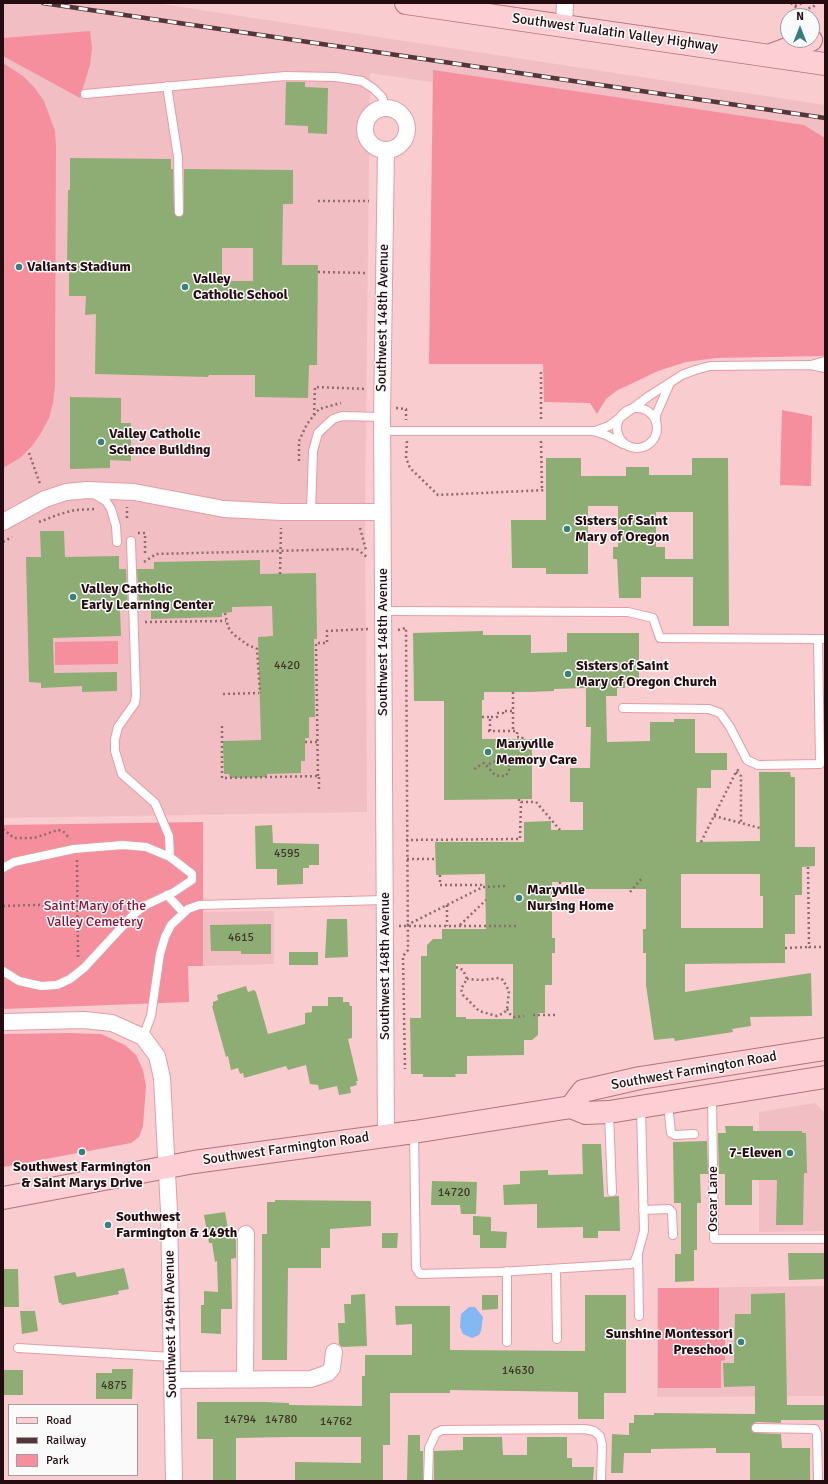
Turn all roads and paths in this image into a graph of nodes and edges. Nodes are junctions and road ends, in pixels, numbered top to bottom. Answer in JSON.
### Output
{"nodes":[{"id":1,"x":406,"y":3,"type":"edge"},
{"id":2,"x":565,"y":3,"type":"edge"},
{"id":3,"x":791,"y":3,"type":"edge"},
{"id":4,"x":802,"y":3,"type":"edge"},
{"id":5,"x":817,"y":3,"type":"edge"},
{"id":6,"x":795,"y":6,"type":"junction"},
{"id":7,"x":564,"y":26,"type":"junction"},
{"id":8,"x":791,"y":48,"type":"edge"},
{"id":9,"x":770,"y":56,"type":"junction"},
{"id":10,"x":825,"y":64,"type":"edge"},
{"id":11,"x":167,"y":86,"type":"junction"},
{"id":12,"x":85,"y":94,"type":"dead end"},
{"id":13,"x":386,"y":108,"type":"junction"},
{"id":14,"x":386,"y":150,"type":"junction"},
{"id":15,"x":318,"y":201,"type":"dead end"},
{"id":16,"x":369,"y":201,"type":"dead end"},
{"id":17,"x":179,"y":212,"type":"dead end"},
{"id":18,"x":318,"y":272,"type":"dead end"},
{"id":19,"x":368,"y":273,"type":"dead end"},
{"id":20,"x":825,"y":361,"type":"edge"},
{"id":21,"x":810,"y":365,"type":"junction"},
{"id":22,"x":825,"y":368,"type":"edge"},
{"id":23,"x":670,"y":383,"type":"junction"},
{"id":24,"x":626,"y":412,"type":"junction"},
{"id":25,"x":382,"y":424,"type":"junction"},
{"id":26,"x":656,"y":425,"type":"junction"},
{"id":27,"x":595,"y":431,"type":"junction"},
{"id":28,"x":628,"y":446,"type":"junction"},
{"id":29,"x":86,"y":490,"type":"junction"},
{"id":30,"x":128,"y":504,"type":"dead end"},
{"id":31,"x":111,"y":509,"type":"junction"},
{"id":32,"x":127,"y":509,"type":"junction"},
{"id":33,"x":312,"y":512,"type":"junction"},
{"id":34,"x":382,"y":512,"type":"junction"},
{"id":35,"x":3,"y":522,"type":"edge"},
{"id":36,"x":127,"y":523,"type":"dead end"},
{"id":37,"x":281,"y":523,"type":"dead end"},
{"id":38,"x":35,"y":524,"type":"dead end"},
{"id":39,"x":136,"y":534,"type":"dead end"},
{"id":40,"x":14,"y":535,"type":"dead end"},
{"id":41,"x":131,"y":541,"type":"dead end"},
{"id":42,"x":3,"y":542,"type":"edge"},
{"id":43,"x":117,"y":542,"type":"dead end"},
{"id":44,"x":282,"y":551,"type":"junction"},
{"id":45,"x":145,"y":556,"type":"dead end"},
{"id":46,"x":368,"y":559,"type":"dead end"},
{"id":47,"x":142,"y":564,"type":"dead end"},
{"id":48,"x":280,"y":574,"type":"dead end"},
{"id":49,"x":383,"y":611,"type":"junction"},
{"id":50,"x":225,"y":613,"type":"dead end"},
{"id":51,"x":226,"y":621,"type":"junction"},
{"id":52,"x":142,"y":622,"type":"dead end"},
{"id":53,"x":370,"y":622,"type":"dead end"},
{"id":54,"x":377,"y":632,"type":"junction"},
{"id":55,"x":821,"y":639,"type":"edge"},
{"id":56,"x":513,"y":692,"type":"dead end"},
{"id":57,"x":223,"y":694,"type":"dead end"},
{"id":58,"x":623,"y":708,"type":"dead end"},
{"id":59,"x":513,"y":711,"type":"junction"},
{"id":60,"x":482,"y":717,"type":"dead end"},
{"id":61,"x":490,"y":717,"type":"junction"},
{"id":62,"x":222,"y":726,"type":"dead end"},
{"id":63,"x":513,"y":730,"type":"junction"},
{"id":64,"x":523,"y":739,"type":"dead end"},
{"id":65,"x":305,"y":742,"type":"dead end"},
{"id":66,"x":318,"y":742,"type":"junction"},
{"id":67,"x":747,"y":760,"type":"junction"},
{"id":68,"x":487,"y":765,"type":"junction"},
{"id":69,"x":474,"y":769,"type":"dead end"},
{"id":70,"x":736,"y":772,"type":"junction"},
{"id":71,"x":318,"y":776,"type":"junction"},
{"id":72,"x":319,"y":789,"type":"dead end"},
{"id":73,"x":714,"y":816,"type":"junction"},
{"id":74,"x":741,"y":823,"type":"junction"},
{"id":75,"x":760,"y":828,"type":"dead end"},
{"id":76,"x":3,"y":829,"type":"edge"},
{"id":77,"x":560,"y":830,"type":"dead end"},
{"id":78,"x":406,"y":840,"type":"junction"},
{"id":79,"x":701,"y":842,"type":"dead end"},
{"id":80,"x":74,"y":849,"type":"junction"},
{"id":81,"x":170,"y":857,"type":"junction"},
{"id":82,"x":406,"y":859,"type":"junction"},
{"id":83,"x":436,"y":859,"type":"dead end"},
{"id":84,"x":808,"y":867,"type":"dead end"},
{"id":85,"x":3,"y":868,"type":"edge"},
{"id":86,"x":440,"y":875,"type":"dead end"},
{"id":87,"x":643,"y":878,"type":"dead end"},
{"id":88,"x":560,"y":882,"type":"dead end"},
{"id":89,"x":483,"y":887,"type":"junction"},
{"id":90,"x":504,"y":888,"type":"dead end"},
{"id":91,"x":560,"y":891,"type":"dead end"},
{"id":92,"x":630,"y":892,"type":"dead end"},
{"id":93,"x":167,"y":895,"type":"junction"},
{"id":94,"x":384,"y":900,"type":"junction"},
{"id":95,"x":486,"y":900,"type":"dead end"},
{"id":96,"x":154,"y":901,"type":"junction"},
{"id":97,"x":78,"y":905,"type":"junction"},
{"id":98,"x":447,"y":905,"type":"junction"},
{"id":99,"x":3,"y":906,"type":"edge"},
{"id":100,"x":183,"y":912,"type":"junction"},
{"id":101,"x":385,"y":926,"type":"junction"},
{"id":102,"x":406,"y":926,"type":"junction"},
{"id":103,"x":447,"y":926,"type":"junction"},
{"id":104,"x":459,"y":926,"type":"junction"},
{"id":105,"x":516,"y":926,"type":"dead end"},
{"id":106,"x":808,"y":947,"type":"junction"},
{"id":107,"x":825,"y":947,"type":"edge"},
{"id":108,"x":785,"y":948,"type":"dead end"},
{"id":109,"x":456,"y":966,"type":"dead end"},
{"id":110,"x":3,"y":972,"type":"edge"},
{"id":111,"x":79,"y":972,"type":"junction"},
{"id":112,"x":467,"y":979,"type":"junction"},
{"id":113,"x":507,"y":1009,"type":"junction"},
{"id":114,"x":533,"y":1015,"type":"dead end"},
{"id":115,"x":557,"y":1015,"type":"dead end"},
{"id":116,"x":524,"y":1016,"type":"dead end"},
{"id":117,"x":3,"y":1022,"type":"edge"},
{"id":118,"x":143,"y":1037,"type":"junction"},
{"id":119,"x":825,"y":1049,"type":"edge"},
{"id":120,"x":405,"y":1069,"type":"dead end"},
{"id":121,"x":825,"y":1077,"type":"edge"},
{"id":122,"x":712,"y":1094,"type":"junction"},
{"id":123,"x":667,"y":1101,"type":"junction"},
{"id":124,"x":641,"y":1106,"type":"junction"},
{"id":125,"x":571,"y":1107,"type":"junction"},
{"id":126,"x":609,"y":1112,"type":"junction"},
{"id":127,"x":414,"y":1132,"type":"junction"},
{"id":128,"x":694,"y":1134,"type":"dead end"},
{"id":129,"x":386,"y":1135,"type":"junction"},
{"id":130,"x":167,"y":1168,"type":"junction"},
{"id":131,"x":612,"y":1192,"type":"dead end"},
{"id":132,"x":3,"y":1198,"type":"edge"},
{"id":133,"x":644,"y":1210,"type":"junction"},
{"id":134,"x":246,"y":1234,"type":"dead end"},
{"id":135,"x":673,"y":1235,"type":"dead end"},
{"id":136,"x":825,"y":1239,"type":"edge"},
{"id":137,"x":638,"y":1253,"type":"junction"},
{"id":138,"x":556,"y":1268,"type":"junction"},
{"id":139,"x":507,"y":1271,"type":"junction"},
{"id":140,"x":639,"y":1316,"type":"dead end"},
{"id":141,"x":556,"y":1339,"type":"dead end"},
{"id":142,"x":507,"y":1342,"type":"dead end"},
{"id":143,"x":18,"y":1348,"type":"dead end"},
{"id":144,"x":334,"y":1352,"type":"dead end"},
{"id":145,"x":172,"y":1356,"type":"junction"},
{"id":146,"x":245,"y":1378,"type":"junction"},
{"id":147,"x":172,"y":1380,"type":"junction"},
{"id":148,"x":756,"y":1428,"type":"dead end"},
{"id":149,"x":174,"y":1481,"type":"edge"},
{"id":150,"x":428,"y":1481,"type":"edge"},
{"id":151,"x":601,"y":1481,"type":"edge"},
{"id":152,"x":818,"y":1481,"type":"edge"}],
"edges":[{"from":1,"to":7,"type":"main road","name":"Southwest Tualatin Valley Highway"},
{"from":2,"to":7,"type":"street"},
{"from":3,"to":6,"type":"path"},
{"from":4,"to":6,"type":"path"},
{"from":5,"to":6,"type":"path"},
{"from":7,"to":9,"type":"main road","name":"Southwest Tualatin Valley Highway"},
{"from":8,"to":9,"type":"main road"},
{"from":9,"to":10,"type":"main road","name":"Southwest Tualatin Valley Highway"},
{"from":11,"to":12,"type":"lane"},
{"from":11,"to":13,"type":"lane"},
{"from":11,"to":17,"type":"lane"},
{"from":13,"to":14,"type":"street"},
{"from":13,"to":14,"type":"street"},
{"from":14,"to":25,"type":"street","name":"Southwest 148th Avenue"},
{"from":15,"to":16,"type":"path"},
{"from":18,"to":19,"type":"path"},
{"from":20,"to":21,"type":"lane"},
{"from":21,"to":22,"type":"lane"},
{"from":21,"to":23,"type":"lane"},
{"from":23,"to":24,"type":"lane"},
{"from":23,"to":26,"type":"lane"},
{"from":24,"to":26,"type":"lane"},
{"from":24,"to":27,"type":"lane"},
{"from":24,"to":28,"type":"lane"},
{"from":25,"to":27,"type":"lane"},
{"from":25,"to":33,"type":"lane"},
{"from":25,"to":34,"type":"street","name":"Southwest 148th Avenue"},
{"from":26,"to":28,"type":"lane"},
{"from":27,"to":28,"type":"lane"},
{"from":29,"to":31,"type":"lane"},
{"from":29,"to":33,"type":"street"},
{"from":29,"to":35,"type":"street"},
{"from":30,"to":32,"type":"path"},
{"from":31,"to":32,"type":"path"},
{"from":31,"to":38,"type":"path"},
{"from":31,"to":43,"type":"lane"},
{"from":32,"to":36,"type":"path"},
{"from":33,"to":34,"type":"street"},
{"from":34,"to":49,"type":"street","name":"Southwest 148th Avenue"},
{"from":37,"to":44,"type":"path"},
{"from":39,"to":45,"type":"path"},
{"from":40,"to":42,"type":"path"},
{"from":41,"to":81,"type":"lane"},
{"from":44,"to":46,"type":"path"},
{"from":44,"to":47,"type":"path"},
{"from":44,"to":48,"type":"path"},
{"from":49,"to":54,"type":"street","name":"Southwest 148th Avenue"},
{"from":49,"to":55,"type":"lane"},
{"from":50,"to":51,"type":"path"},
{"from":51,"to":52,"type":"path"},
{"from":51,"to":57,"type":"path"},
{"from":53,"to":54,"type":"path"},
{"from":54,"to":66,"type":"path"},
{"from":54,"to":78,"type":"path"},
{"from":54,"to":94,"type":"street","name":"Southwest 148th Avenue"},
{"from":55,"to":67,"type":"lane"},
{"from":56,"to":59,"type":"path"},
{"from":58,"to":67,"type":"lane"},
{"from":59,"to":61,"type":"path"},
{"from":59,"to":63,"type":"path"},
{"from":60,"to":61,"type":"path"},
{"from":61,"to":63,"type":"path"},
{"from":62,"to":71,"type":"path"},
{"from":63,"to":64,"type":"path"},
{"from":65,"to":66,"type":"path"},
{"from":66,"to":71,"type":"path"},
{"from":67,"to":70,"type":"path"},
{"from":68,"to":68,"type":"path"},
{"from":68,"to":69,"type":"path"},
{"from":70,"to":73,"type":"path"},
{"from":70,"to":74,"type":"path"},
{"from":71,"to":72,"type":"path"},
{"from":73,"to":74,"type":"path"},
{"from":73,"to":79,"type":"path"},
{"from":74,"to":75,"type":"path"},
{"from":76,"to":80,"type":"path"},
{"from":77,"to":78,"type":"path"},
{"from":78,"to":82,"type":"path"},
{"from":80,"to":81,"type":"lane"},
{"from":80,"to":85,"type":"lane"},
{"from":80,"to":97,"type":"path"},
{"from":81,"to":93,"type":"lane"},
{"from":82,"to":83,"type":"path"},
{"from":82,"to":102,"type":"path"},
{"from":84,"to":106,"type":"path"},
{"from":86,"to":89,"type":"path"},
{"from":87,"to":92,"type":"path"},
{"from":88,"to":91,"type":"path"},
{"from":89,"to":90,"type":"path"},
{"from":89,"to":98,"type":"path"},
{"from":93,"to":96,"type":"lane"},
{"from":93,"to":100,"type":"lane"},
{"from":94,"to":100,"type":"lane"},
{"from":94,"to":101,"type":"street","name":"Southwest 148th Avenue"},
{"from":95,"to":104,"type":"path"},
{"from":96,"to":97,"type":"path"},
{"from":96,"to":111,"type":"lane"},
{"from":97,"to":99,"type":"path"},
{"from":97,"to":111,"type":"path"},
{"from":98,"to":102,"type":"path"},
{"from":98,"to":103,"type":"path"},
{"from":100,"to":118,"type":"lane"},
{"from":101,"to":102,"type":"path"},
{"from":101,"to":129,"type":"street","name":"Southwest 148th Avenue"},
{"from":102,"to":103,"type":"path"},
{"from":102,"to":120,"type":"path"},
{"from":103,"to":104,"type":"path"},
{"from":104,"to":105,"type":"path"},
{"from":106,"to":107,"type":"path"},
{"from":106,"to":108,"type":"path"},
{"from":109,"to":112,"type":"path"},
{"from":110,"to":111,"type":"lane"},
{"from":112,"to":113,"type":"path"},
{"from":112,"to":113,"type":"path"},
{"from":113,"to":116,"type":"path"},
{"from":114,"to":115,"type":"path"},
{"from":117,"to":118,"type":"street"},
{"from":118,"to":130,"type":"street","name":"Southwest 149th Avenue"},
{"from":119,"to":125,"type":"main road","name":"Southwest Farmington Road"},
{"from":121,"to":122,"type":"main road","name":"Southwest Farmington Road"},
{"from":122,"to":123,"type":"main road","name":"Southwest Farmington Road"},
{"from":122,"to":136,"type":"lane","name":"Oscar Lane"},
{"from":123,"to":124,"type":"main road","name":"Southwest Farmington Road"},
{"from":123,"to":128,"type":"lane"},
{"from":124,"to":126,"type":"main road","name":"Southwest Farmington Road"},
{"from":124,"to":133,"type":"lane"},
{"from":125,"to":126,"type":"main road","name":"Southwest Farmington Road"},
{"from":125,"to":127,"type":"main road","name":"Southwest Farmington Road"},
{"from":126,"to":131,"type":"lane"},
{"from":127,"to":129,"type":"main road","name":"Southwest Farmington Road"},
{"from":127,"to":139,"type":"lane"},
{"from":129,"to":130,"type":"main road","name":"Southwest Farmington Road"},
{"from":130,"to":132,"type":"main road","name":"Southwest Farmington Road"},
{"from":130,"to":145,"type":"street","name":"Southwest 149th Avenue"},
{"from":133,"to":135,"type":"lane"},
{"from":133,"to":137,"type":"lane"},
{"from":134,"to":146,"type":"street"},
{"from":137,"to":138,"type":"lane"},
{"from":137,"to":140,"type":"lane"},
{"from":138,"to":139,"type":"lane"},
{"from":138,"to":141,"type":"lane"},
{"from":139,"to":142,"type":"lane"},
{"from":143,"to":145,"type":"lane"},
{"from":144,"to":146,"type":"street"},
{"from":145,"to":147,"type":"street","name":"Southwest 149th Avenue"},
{"from":146,"to":147,"type":"street"},
{"from":147,"to":149,"type":"street","name":"Southwest 149th Avenue"},
{"from":148,"to":152,"type":"lane"},
{"from":150,"to":151,"type":"lane"}]}
